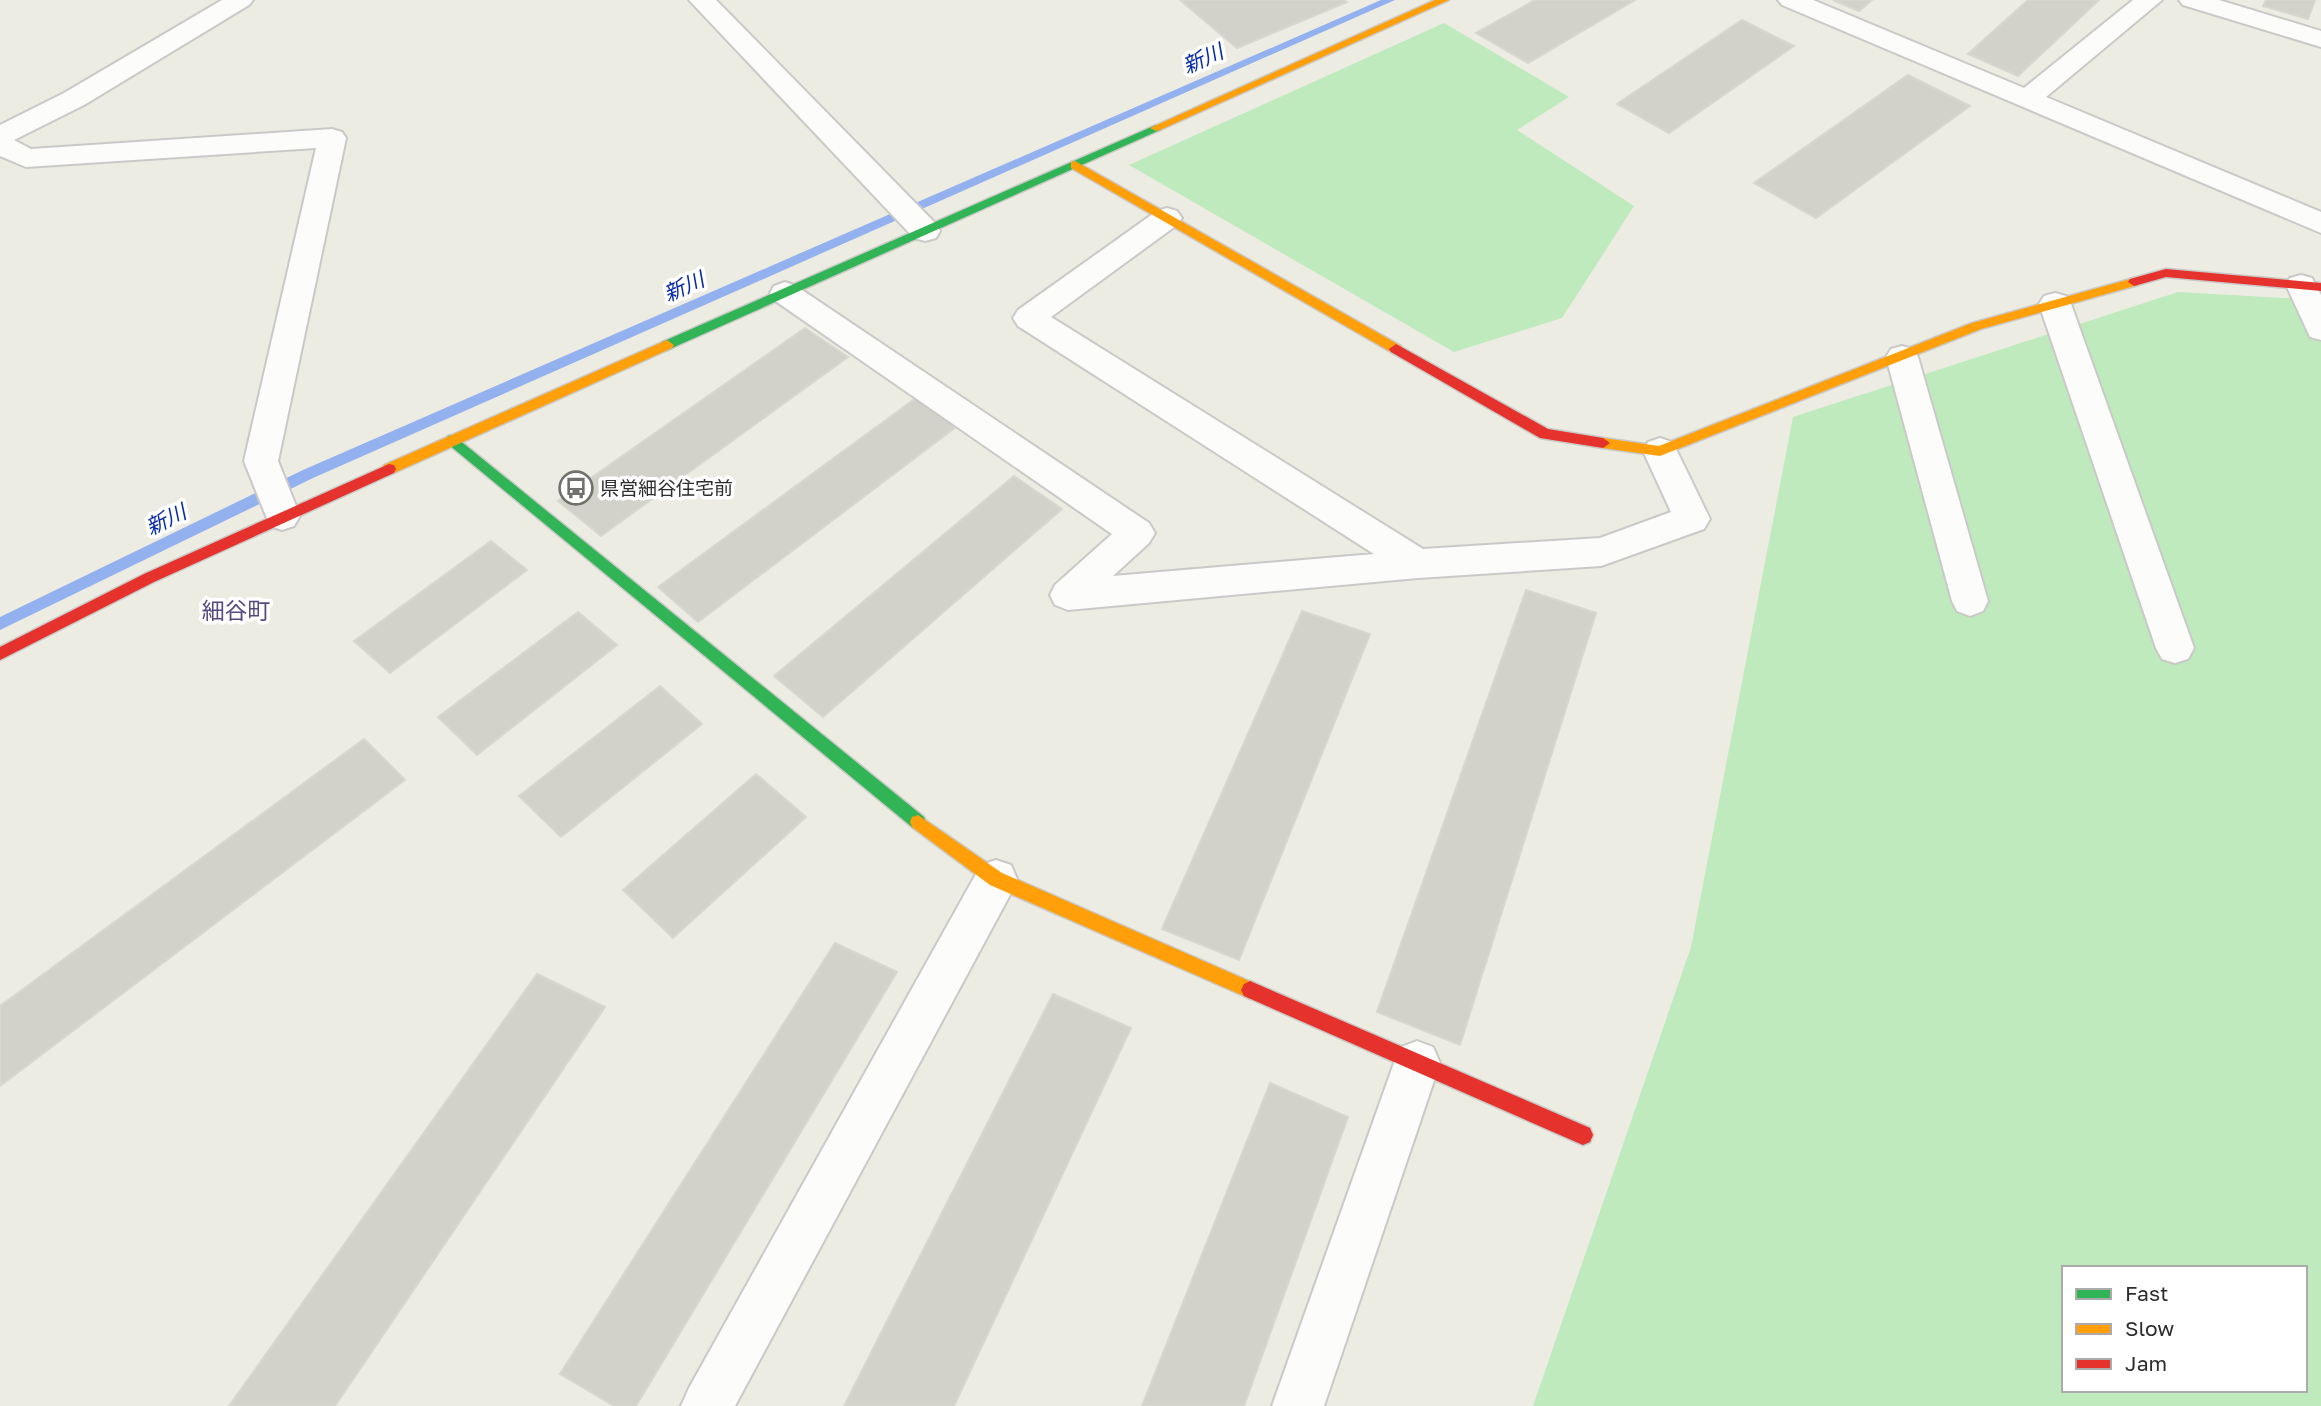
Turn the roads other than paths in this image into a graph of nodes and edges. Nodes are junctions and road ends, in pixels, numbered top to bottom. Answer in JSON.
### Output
{"nodes":[{"id":1,"x":240,"y":0,"type":"edge"},
{"id":2,"x":1444,"y":0,"type":"edge"},
{"id":3,"x":1791,"y":0,"type":"edge"},
{"id":4,"x":2149,"y":0,"type":"edge"},
{"id":5,"x":2192,"y":0,"type":"edge"},
{"id":6,"x":716,"y":3,"type":"edge"},
{"id":7,"x":2321,"y":39,"type":"edge"},
{"id":8,"x":2027,"y":99,"type":"junction"},
{"id":9,"x":0,"y":136,"type":"edge"},
{"id":10,"x":0,"y":144,"type":"edge"},
{"id":11,"x":1074,"y":165,"type":"junction"},
{"id":12,"x":1167,"y":218,"type":"junction"},
{"id":13,"x":2321,"y":223,"type":"edge"},
{"id":14,"x":925,"y":231,"type":"junction"},
{"id":15,"x":2311,"y":286,"type":"edge"},
{"id":16,"x":785,"y":293,"type":"junction"},
{"id":17,"x":2054,"y":304,"type":"junction"},
{"id":18,"x":2321,"y":329,"type":"edge"},
{"id":19,"x":1902,"y":357,"type":"junction"},
{"id":20,"x":453,"y":440,"type":"junction"},
{"id":21,"x":1660,"y":451,"type":"junction"},
{"id":22,"x":282,"y":516,"type":"junction"},
{"id":23,"x":1418,"y":564,"type":"junction"},
{"id":24,"x":1970,"y":601,"type":"dead end"},
{"id":25,"x":2175,"y":648,"type":"dead end"},
{"id":26,"x":0,"y":654,"type":"edge"},
{"id":27,"x":996,"y":879,"type":"junction"},
{"id":28,"x":1417,"y":1063,"type":"junction"},
{"id":29,"x":1583,"y":1135,"type":"dead end"},
{"id":30,"x":707,"y":1406,"type":"edge"},
{"id":31,"x":1298,"y":1406,"type":"edge"}],
"edges":[{"from":1,"to":9,"type":"street"},
{"from":2,"to":11,"type":"street"},
{"from":3,"to":8,"type":"street"},
{"from":4,"to":8,"type":"street"},
{"from":5,"to":7,"type":"street"},
{"from":6,"to":14,"type":"street"},
{"from":8,"to":13,"type":"street"},
{"from":10,"to":22,"type":"street"},
{"from":11,"to":12,"type":"street"},
{"from":11,"to":14,"type":"street"},
{"from":12,"to":21,"type":"street"},
{"from":12,"to":23,"type":"street"},
{"from":14,"to":16,"type":"street"},
{"from":15,"to":17,"type":"street"},
{"from":15,"to":18,"type":"street"},
{"from":16,"to":20,"type":"street"},
{"from":16,"to":23,"type":"street"},
{"from":17,"to":19,"type":"street"},
{"from":17,"to":25,"type":"street"},
{"from":19,"to":21,"type":"street"},
{"from":19,"to":24,"type":"street"},
{"from":20,"to":22,"type":"street"},
{"from":20,"to":27,"type":"street"},
{"from":21,"to":23,"type":"street"},
{"from":22,"to":26,"type":"street"},
{"from":27,"to":28,"type":"street"},
{"from":27,"to":30,"type":"street"},
{"from":28,"to":29,"type":"street"},
{"from":28,"to":31,"type":"street"}]}
